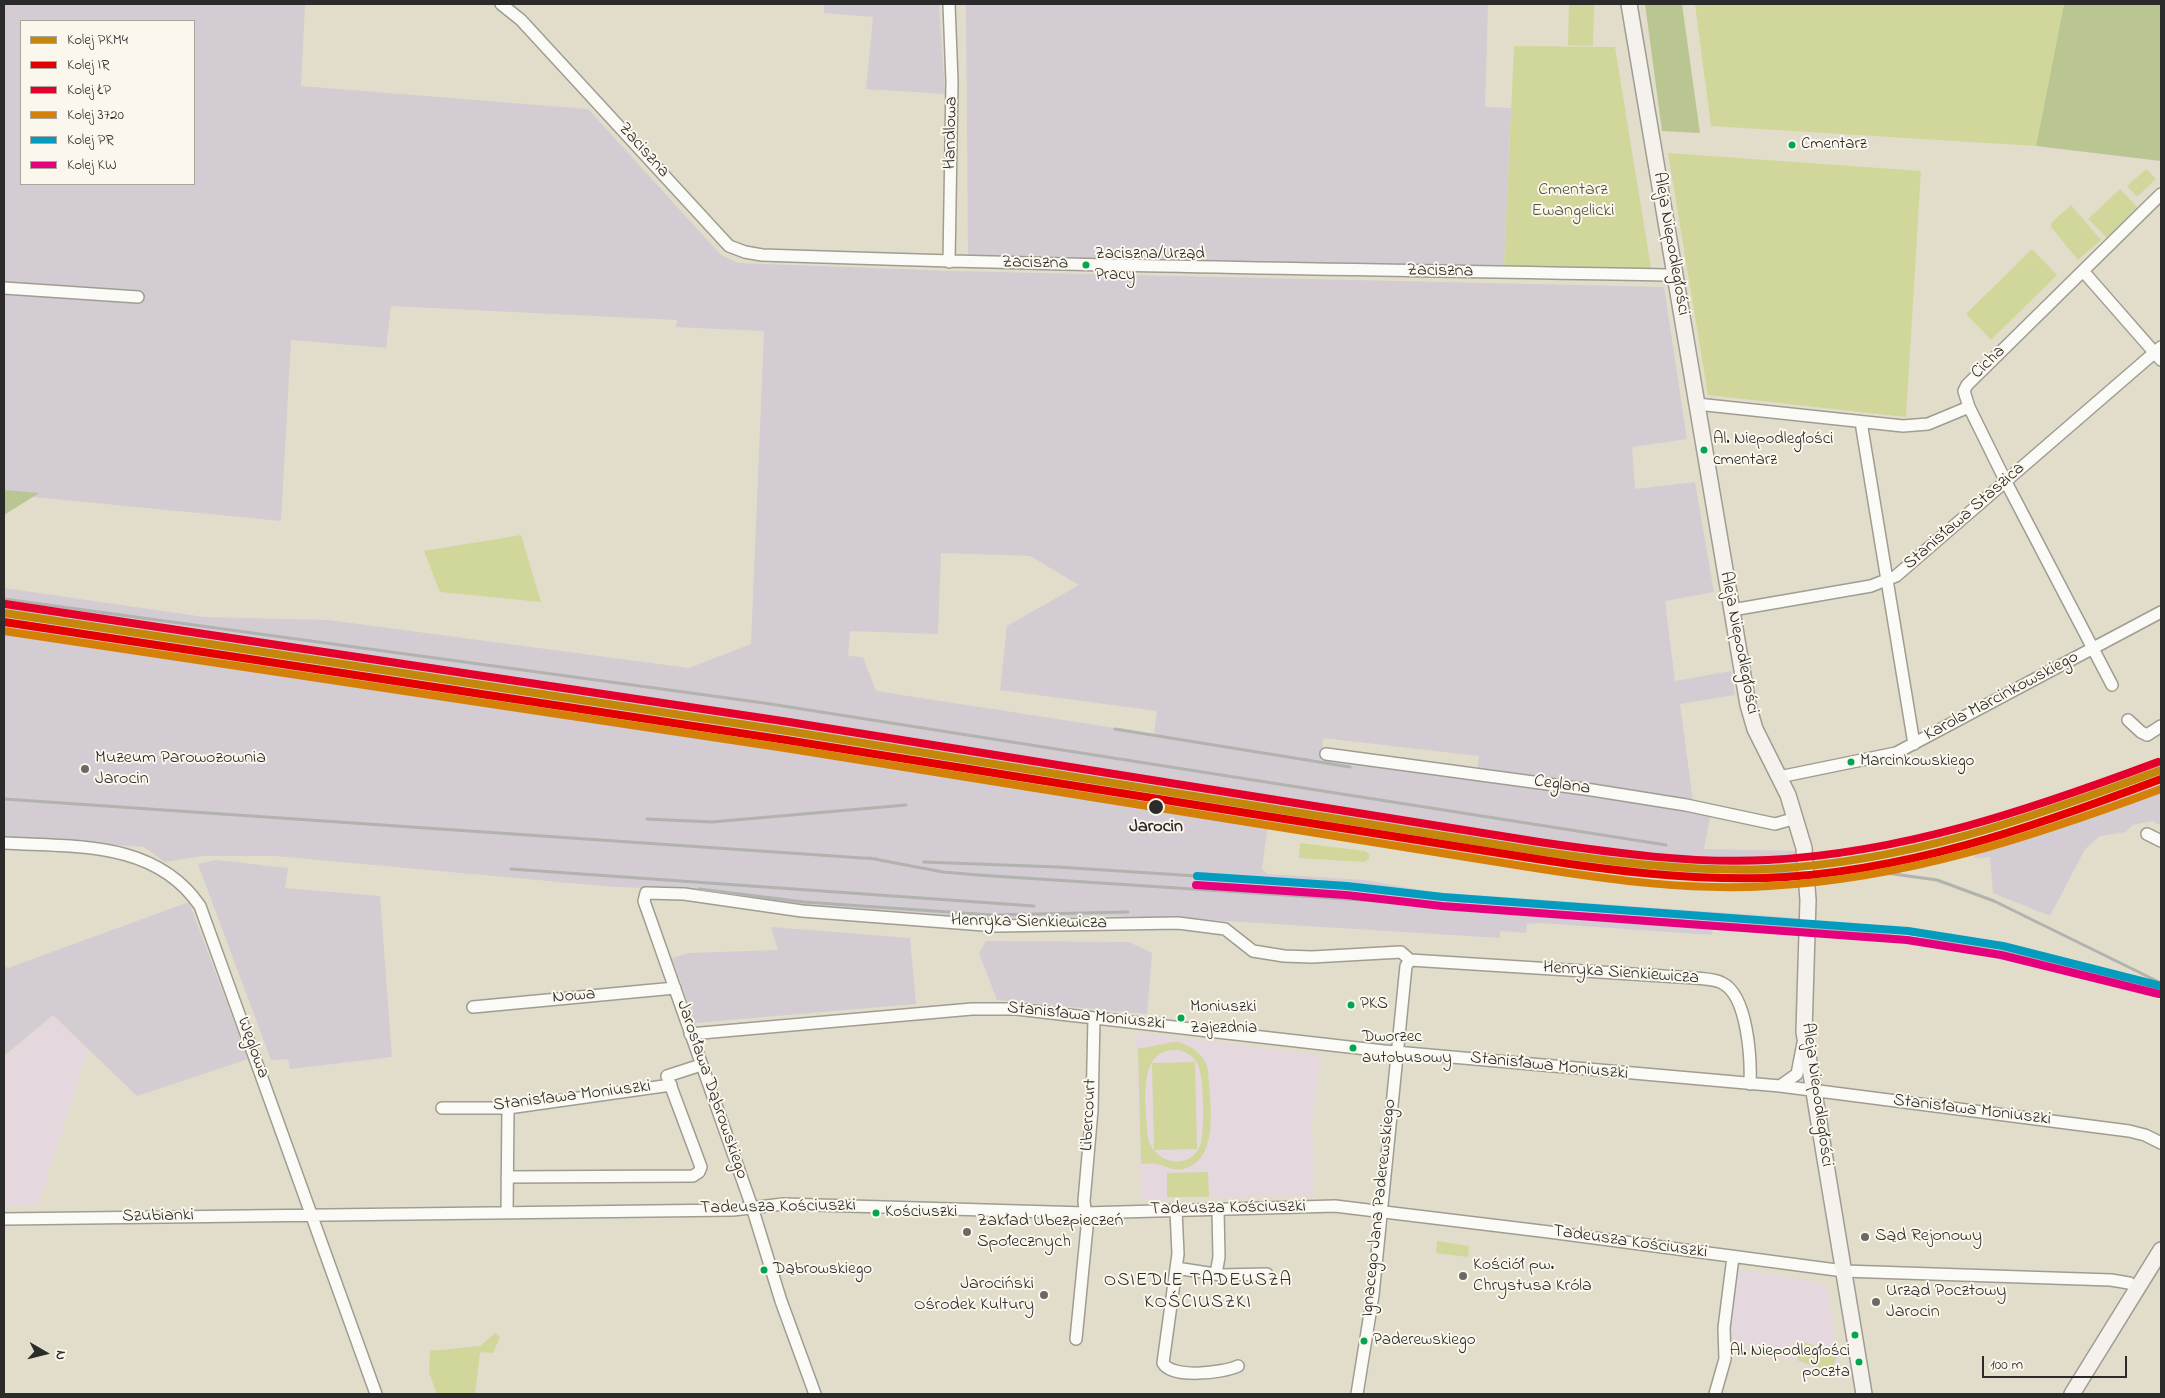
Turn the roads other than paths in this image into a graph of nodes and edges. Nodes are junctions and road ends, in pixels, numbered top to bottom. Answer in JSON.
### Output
{"nodes":[{"id":1,"x":501,"y":4,"type":"edge"},
{"id":2,"x":948,"y":4,"type":"edge"},
{"id":3,"x":1629,"y":4,"type":"edge"},
{"id":4,"x":2161,"y":194,"type":"edge"},
{"id":5,"x":949,"y":262,"type":"junction"},
{"id":6,"x":2083,"y":271,"type":"junction"},
{"id":7,"x":1675,"y":275,"type":"junction"},
{"id":8,"x":4,"y":288,"type":"edge"},
{"id":9,"x":138,"y":297,"type":"dead end"},
{"id":10,"x":2159,"y":353,"type":"edge"},
{"id":11,"x":1697,"y":404,"type":"junction"},
{"id":12,"x":1969,"y":407,"type":"junction"},
{"id":13,"x":1860,"y":422,"type":"junction"},
{"id":14,"x":2006,"y":482,"type":"junction"},
{"id":15,"x":1887,"y":582,"type":"junction"},
{"id":16,"x":1732,"y":610,"type":"junction"},
{"id":17,"x":2161,"y":612,"type":"edge"},
{"id":18,"x":2093,"y":648,"type":"junction"},
{"id":19,"x":2112,"y":685,"type":"dead end"},
{"id":20,"x":2128,"y":720,"type":"dead end"},
{"id":21,"x":2161,"y":726,"type":"edge"},
{"id":22,"x":1914,"y":744,"type":"junction"},
{"id":23,"x":1326,"y":754,"type":"dead end"},
{"id":24,"x":1779,"y":777,"type":"junction"},
{"id":25,"x":1796,"y":818,"type":"junction"},
{"id":26,"x":2147,"y":834,"type":"dead end"},
{"id":27,"x":2161,"y":841,"type":"edge"},
{"id":28,"x":4,"y":843,"type":"edge"},
{"id":29,"x":644,"y":901,"type":"joint"},
{"id":30,"x":1410,"y":960,"type":"junction"},
{"id":31,"x":675,"y":988,"type":"junction"},
{"id":32,"x":473,"y":1006,"type":"dead end"},
{"id":33,"x":1094,"y":1018,"type":"junction"},
{"id":34,"x":1804,"y":1032,"type":"junction"},
{"id":35,"x":690,"y":1034,"type":"junction"},
{"id":36,"x":1397,"y":1052,"type":"junction"},
{"id":37,"x":700,"y":1065,"type":"junction"},
{"id":38,"x":1750,"y":1084,"type":"junction"},
{"id":39,"x":670,"y":1085,"type":"junction"},
{"id":40,"x":1780,"y":1086,"type":"junction"},
{"id":41,"x":1813,"y":1091,"type":"junction"},
{"id":42,"x":442,"y":1108,"type":"dead end"},
{"id":43,"x":508,"y":1108,"type":"junction"},
{"id":44,"x":2161,"y":1143,"type":"edge"},
{"id":45,"x":507,"y":1177,"type":"junction"},
{"id":46,"x":752,"y":1207,"type":"junction"},
{"id":47,"x":1218,"y":1210,"type":"junction"},
{"id":48,"x":1176,"y":1211,"type":"junction"},
{"id":49,"x":1380,"y":1211,"type":"junction"},
{"id":50,"x":507,"y":1212,"type":"junction"},
{"id":51,"x":1085,"y":1213,"type":"junction"},
{"id":52,"x":312,"y":1215,"type":"junction"},
{"id":53,"x":4,"y":1219,"type":"edge"},
{"id":54,"x":2161,"y":1250,"type":"edge"},
{"id":55,"x":1733,"y":1257,"type":"junction"},
{"id":56,"x":1176,"y":1268,"type":"junction"},
{"id":57,"x":1844,"y":1271,"type":"junction"},
{"id":58,"x":1216,"y":1274,"type":"junction"},
{"id":59,"x":1267,"y":1274,"type":"dead end"},
{"id":60,"x":2138,"y":1288,"type":"junction"},
{"id":61,"x":1076,"y":1340,"type":"dead end"},
{"id":62,"x":1238,"y":1366,"type":"dead end"},
{"id":63,"x":376,"y":1394,"type":"edge"},
{"id":64,"x":815,"y":1394,"type":"edge"},
{"id":65,"x":1357,"y":1394,"type":"edge"},
{"id":66,"x":1715,"y":1394,"type":"edge"},
{"id":67,"x":1864,"y":1394,"type":"edge"},
{"id":68,"x":2072,"y":1394,"type":"edge"}],
"edges":[{"from":1,"to":5,"type":"street","name":"Zaciszna"},
{"from":2,"to":5,"type":"street","name":"Handlowa"},
{"from":3,"to":7,"type":"main road","name":"Aleja Niepodległości"},
{"from":4,"to":6,"type":"street","name":"Cicha"},
{"from":5,"to":7,"type":"street","name":"Zaciszna"},
{"from":6,"to":10,"type":"street"},
{"from":6,"to":12,"type":"street","name":"Cicha"},
{"from":7,"to":11,"type":"main road","name":"Aleja Niepodległości"},
{"from":8,"to":9,"type":"street"},
{"from":10,"to":14,"type":"street","name":"Stanisława Staszica"},
{"from":11,"to":13,"type":"street"},
{"from":11,"to":16,"type":"main road","name":"Aleja Niepodległości"},
{"from":12,"to":13,"type":"street"},
{"from":12,"to":14,"type":"street"},
{"from":13,"to":15,"type":"street"},
{"from":14,"to":15,"type":"street","name":"Stanisława Staszica"},
{"from":14,"to":18,"type":"street"},
{"from":15,"to":16,"type":"street","name":"Stanisława Staszica"},
{"from":15,"to":22,"type":"street"},
{"from":16,"to":24,"type":"main road","name":"Aleja Niepodległości"},
{"from":17,"to":18,"type":"street","name":"Karola Marcinkowskiego"},
{"from":18,"to":19,"type":"street"},
{"from":18,"to":22,"type":"street","name":"Karola Marcinkowskiego"},
{"from":20,"to":21,"type":"street"},
{"from":22,"to":24,"type":"street","name":"Karola Marcinkowskiego"},
{"from":23,"to":25,"type":"street","name":"Ceglana"},
{"from":24,"to":25,"type":"main road","name":"Aleja Niepodległości"},
{"from":25,"to":34,"type":"main road","name":"Aleja Niepodległości"},
{"from":26,"to":27,"type":"street"},
{"from":28,"to":52,"type":"street","name":"Węglowa"},
{"from":29,"to":30,"type":"street","name":"Henryka Sienkiewicza"},
{"from":29,"to":31,"type":"street","name":"Jarosława Dąbrowskiego"},
{"from":30,"to":36,"type":"street"},
{"from":30,"to":38,"type":"street","name":"Henryka Sienkiewicza"},
{"from":31,"to":32,"type":"street","name":"Nowa"},
{"from":31,"to":35,"type":"street","name":"Jarosława Dąbrowskiego"},
{"from":33,"to":35,"type":"street","name":"Stanisława Moniuszki"},
{"from":33,"to":36,"type":"street","name":"Stanisława Moniuszki"},
{"from":33,"to":51,"type":"street","name":"Libercourt"},
{"from":34,"to":40,"type":"street"},
{"from":34,"to":41,"type":"main road","name":"Aleja Niepodległości"},
{"from":35,"to":37,"type":"street","name":"Jarosława Dąbrowskiego"},
{"from":36,"to":38,"type":"street","name":"Stanisława Moniuszki"},
{"from":36,"to":49,"type":"street","name":"Ignacego Jana Paderewskiego"},
{"from":37,"to":39,"type":"street"},
{"from":37,"to":46,"type":"street","name":"Jarosława Dąbrowskiego"},
{"from":38,"to":40,"type":"street","name":"Stanisława Moniuszki"},
{"from":39,"to":43,"type":"street","name":"Stanisława Moniuszki"},
{"from":39,"to":45,"type":"street"},
{"from":40,"to":41,"type":"street","name":"Stanisława Moniuszki"},
{"from":41,"to":44,"type":"street","name":"Stanisława Moniuszki"},
{"from":41,"to":57,"type":"main road","name":"Aleja Niepodległości"},
{"from":42,"to":43,"type":"street","name":"Stanisława Moniuszki"},
{"from":43,"to":45,"type":"street"},
{"from":45,"to":50,"type":"street"},
{"from":46,"to":50,"type":"street","name":"Tadeusza Kościuszki"},
{"from":46,"to":51,"type":"street","name":"Tadeusza Kościuszki"},
{"from":46,"to":64,"type":"street","name":"Jarosława Dąbrowskiego"},
{"from":47,"to":48,"type":"street","name":"Tadeusza Kościuszki"},
{"from":47,"to":49,"type":"street","name":"Tadeusza Kościuszki"},
{"from":47,"to":58,"type":"street"},
{"from":48,"to":51,"type":"street","name":"Tadeusza Kościuszki"},
{"from":48,"to":56,"type":"street"},
{"from":49,"to":55,"type":"street","name":"Tadeusza Kościuszki"},
{"from":49,"to":65,"type":"street","name":"Ignacego Jana Paderewskiego"},
{"from":50,"to":52,"type":"street","name":"Tadeusza Kościuszki"},
{"from":51,"to":61,"type":"street","name":"Libercourt"},
{"from":52,"to":53,"type":"street","name":"Szubianki"},
{"from":52,"to":63,"type":"street","name":"Węglowa"},
{"from":54,"to":60,"type":"main road"},
{"from":55,"to":57,"type":"street","name":"Tadeusza Kościuszki"},
{"from":55,"to":66,"type":"street"},
{"from":56,"to":58,"type":"street"},
{"from":56,"to":62,"type":"street"},
{"from":57,"to":60,"type":"street","name":"Tadeusza Kościuszki"},
{"from":57,"to":67,"type":"main road","name":"Aleja Niepodległości"},
{"from":58,"to":59,"type":"street"},
{"from":60,"to":68,"type":"main road"}]}
